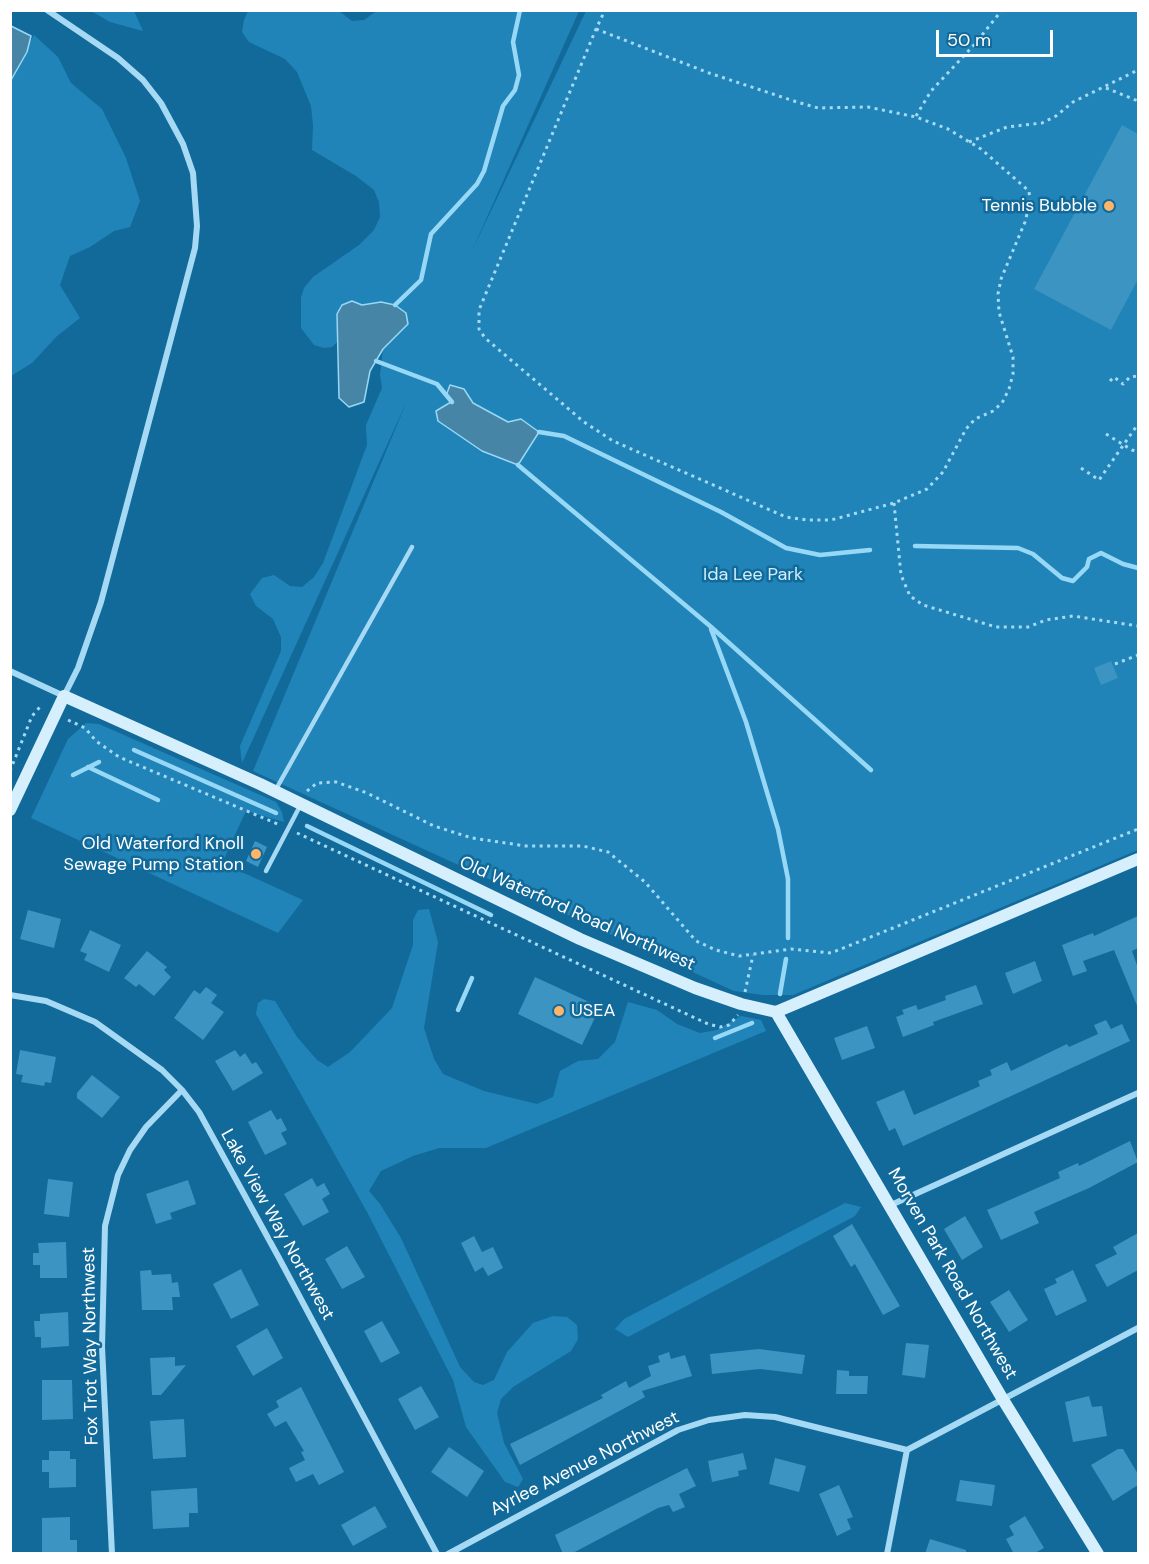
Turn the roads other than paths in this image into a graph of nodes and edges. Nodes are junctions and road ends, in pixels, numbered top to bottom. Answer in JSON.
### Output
{"nodes":[{"id":1,"x":47,"y":10,"type":"edge"},
{"id":2,"x":412,"y":547,"type":"dead end"},
{"id":3,"x":10,"y":671,"type":"edge"},
{"id":4,"x":64,"y":696,"type":"junction"},
{"id":5,"x":274,"y":791,"type":"junction"},
{"id":6,"x":301,"y":803,"type":"junction"},
{"id":7,"x":10,"y":810,"type":"edge"},
{"id":8,"x":1138,"y":859,"type":"edge"},
{"id":9,"x":266,"y":871,"type":"dead end"},
{"id":10,"x":10,"y":995,"type":"edge"},
{"id":11,"x":776,"y":1012,"type":"junction"},
{"id":12,"x":182,"y":1090,"type":"junction"},
{"id":13,"x":1138,"y":1093,"type":"edge"},
{"id":14,"x":891,"y":1205,"type":"junction"},
{"id":15,"x":1138,"y":1328,"type":"edge"},
{"id":16,"x":1002,"y":1398,"type":"junction"},
{"id":17,"x":907,"y":1450,"type":"junction"},
{"id":18,"x":112,"y":1554,"type":"edge"},
{"id":19,"x":437,"y":1554,"type":"edge"},
{"id":20,"x":448,"y":1554,"type":"edge"},
{"id":21,"x":887,"y":1554,"type":"edge"},
{"id":22,"x":1098,"y":1554,"type":"edge"}],
"edges":[{"from":1,"to":4,"type":"street"},
{"from":2,"to":5,"type":"lane"},
{"from":3,"to":4,"type":"street","name":"Old Waterford Road Northwest"},
{"from":4,"to":5,"type":"street","name":"Old Waterford Road Northwest"},
{"from":4,"to":7,"type":"street"},
{"from":5,"to":6,"type":"street","name":"Old Waterford Road Northwest"},
{"from":6,"to":9,"type":"lane"},
{"from":6,"to":11,"type":"street","name":"Old Waterford Road Northwest"},
{"from":8,"to":11,"type":"street"},
{"from":10,"to":12,"type":"street","name":"Lake View Way Northwest"},
{"from":11,"to":14,"type":"street","name":"Morven Park Road Northwest"},
{"from":12,"to":18,"type":"street","name":"Fox Trot Way Northwest"},
{"from":12,"to":19,"type":"street","name":"Lake View Way Northwest"},
{"from":13,"to":14,"type":"street"},
{"from":14,"to":16,"type":"street","name":"Morven Park Road Northwest"},
{"from":15,"to":16,"type":"street"},
{"from":16,"to":17,"type":"street"},
{"from":16,"to":22,"type":"street","name":"Morven Park Road Northwest"},
{"from":17,"to":20,"type":"street","name":"Ayrlee Avenue Northwest"},
{"from":17,"to":21,"type":"street"}]}
